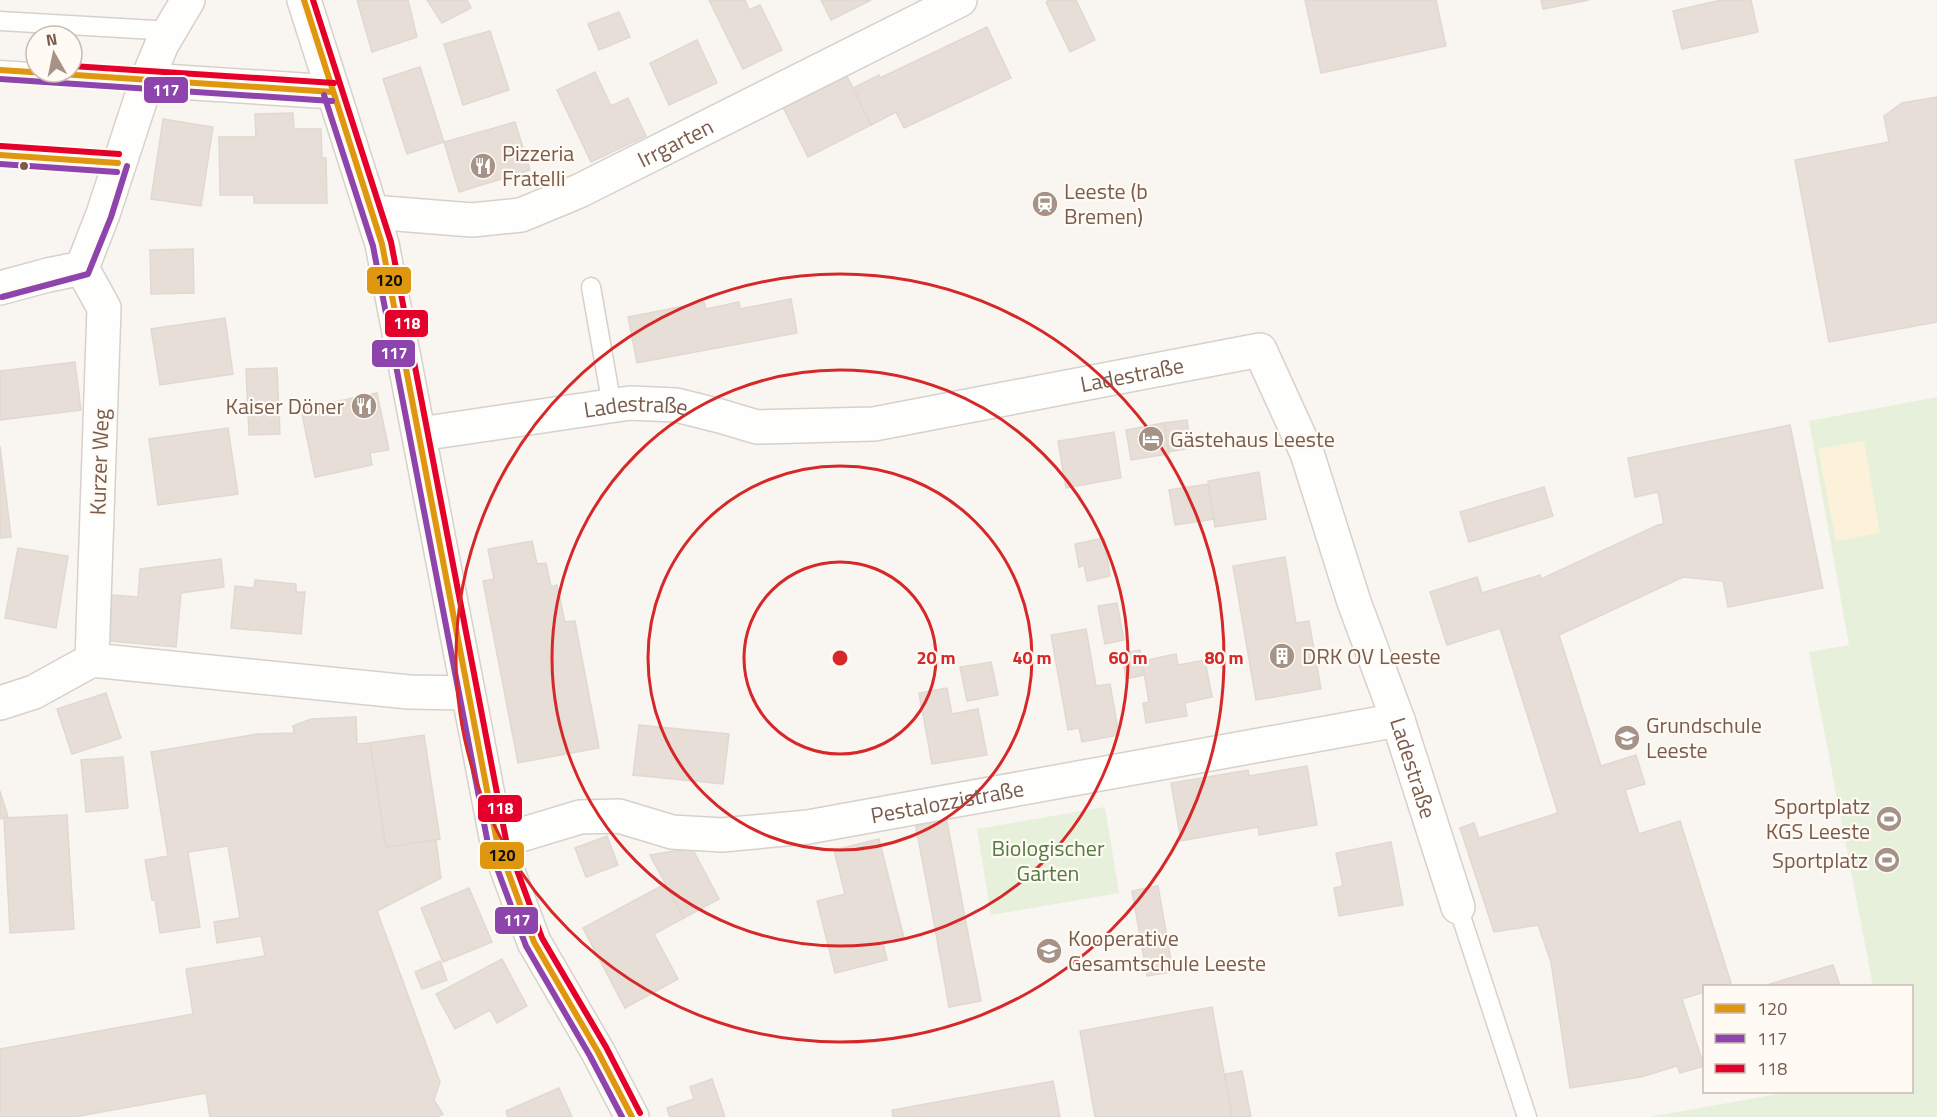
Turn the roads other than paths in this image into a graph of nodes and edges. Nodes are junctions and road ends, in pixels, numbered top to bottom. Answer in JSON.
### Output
{"nodes":[{"id":1,"x":188,"y":0,"type":"edge"},
{"id":2,"x":304,"y":0,"type":"edge"},
{"id":3,"x":960,"y":0,"type":"edge"},
{"id":4,"x":0,"y":21,"type":"edge"},
{"id":5,"x":169,"y":33,"type":"junction"},
{"id":6,"x":0,"y":70,"type":"edge"},
{"id":7,"x":147,"y":80,"type":"junction"},
{"id":8,"x":333,"y":92,"type":"junction"},
{"id":9,"x":0,"y":155,"type":"edge"},
{"id":10,"x":118,"y":163,"type":"junction"},
{"id":11,"x":372,"y":212,"type":"junction"},
{"id":12,"x":82,"y":268,"type":"junction"},
{"id":13,"x":591,"y":287,"type":"dead end"},
{"id":14,"x":0,"y":288,"type":"edge"},
{"id":15,"x":612,"y":406,"type":"junction"},
{"id":16,"x":420,"y":434,"type":"junction"},
{"id":17,"x":92,"y":660,"type":"junction"},
{"id":18,"x":467,"y":693,"type":"junction"},
{"id":19,"x":0,"y":703,"type":"edge"},
{"id":20,"x":1398,"y":720,"type":"junction"},
{"id":21,"x":497,"y":842,"type":"junction"},
{"id":22,"x":1458,"y":907,"type":"joint"},
{"id":23,"x":632,"y":1117,"type":"edge"},
{"id":24,"x":1527,"y":1117,"type":"edge"}],
"edges":[{"from":1,"to":5,"type":"street"},
{"from":2,"to":8,"type":"street"},
{"from":3,"to":11,"type":"street","name":"Irrgarten"},
{"from":4,"to":5,"type":"lane"},
{"from":5,"to":7,"type":"street"},
{"from":6,"to":7,"type":"lane"},
{"from":7,"to":8,"type":"street"},
{"from":7,"to":10,"type":"street"},
{"from":8,"to":11,"type":"street"},
{"from":9,"to":10,"type":"lane"},
{"from":10,"to":12,"type":"street"},
{"from":11,"to":16,"type":"street"},
{"from":12,"to":14,"type":"street"},
{"from":12,"to":17,"type":"street","name":"Kurzer Weg"},
{"from":13,"to":15,"type":"lane"},
{"from":15,"to":16,"type":"street","name":"Ladestraße"},
{"from":15,"to":20,"type":"street","name":"Ladestraße"},
{"from":16,"to":18,"type":"street"},
{"from":17,"to":18,"type":"street"},
{"from":17,"to":19,"type":"street"},
{"from":18,"to":21,"type":"street"},
{"from":20,"to":21,"type":"street","name":"Pestalozzistraße"},
{"from":20,"to":22,"type":"street","name":"Ladestraße"},
{"from":21,"to":23,"type":"street"},
{"from":22,"to":24,"type":"lane"}]}
